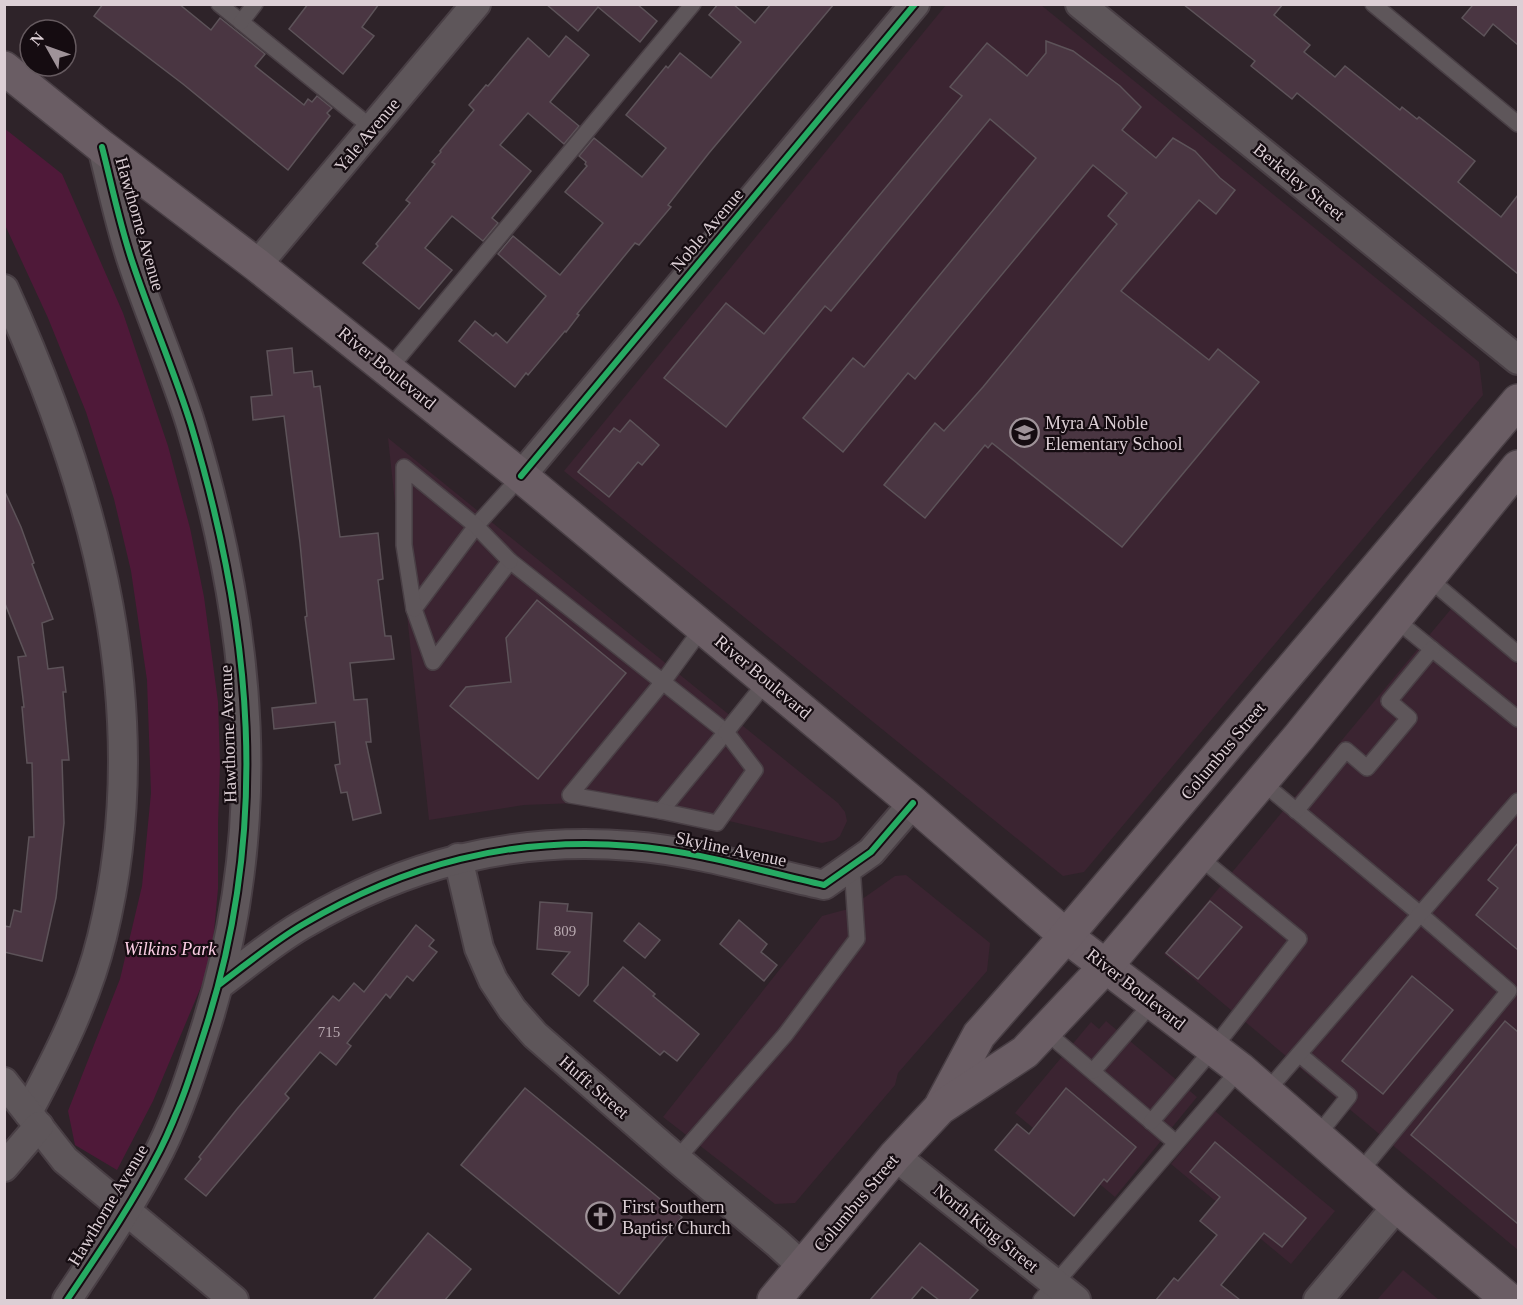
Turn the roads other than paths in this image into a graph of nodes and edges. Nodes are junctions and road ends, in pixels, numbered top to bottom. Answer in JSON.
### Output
{"nodes":[{"id":1,"x":219,"y":4,"type":"edge"},
{"id":2,"x":255,"y":4,"type":"edge"},
{"id":3,"x":476,"y":4,"type":"edge"},
{"id":4,"x":693,"y":4,"type":"edge"},
{"id":5,"x":915,"y":4,"type":"edge"},
{"id":6,"x":1080,"y":4,"type":"edge"},
{"id":7,"x":1373,"y":4,"type":"edge"},
{"id":8,"x":241,"y":22,"type":"junction"},
{"id":9,"x":4,"y":68,"type":"edge"},
{"id":10,"x":1518,"y":124,"type":"edge"},
{"id":11,"x":372,"y":128,"type":"junction"},
{"id":12,"x":102,"y":147,"type":"junction"},
{"id":13,"x":258,"y":265,"type":"junction"},
{"id":14,"x":4,"y":289,"type":"edge"},
{"id":15,"x":1518,"y":360,"type":"edge"},
{"id":16,"x":389,"y":369,"type":"junction"},
{"id":17,"x":1518,"y":401,"type":"edge"},
{"id":18,"x":1518,"y":467,"type":"edge"},
{"id":19,"x":521,"y":476,"type":"junction"},
{"id":20,"x":476,"y":526,"type":"junction"},
{"id":21,"x":510,"y":561,"type":"junction"},
{"id":22,"x":1428,"y":578,"type":"junction"},
{"id":23,"x":414,"y":609,"type":"junction"},
{"id":24,"x":1395,"y":619,"type":"junction"},
{"id":25,"x":704,"y":627,"type":"junction"},
{"id":26,"x":1432,"y":649,"type":"junction"},
{"id":27,"x":1518,"y":654,"type":"edge"},
{"id":28,"x":767,"y":681,"type":"junction"},
{"id":29,"x":662,"y":683,"type":"junction"},
{"id":30,"x":1518,"y":718,"type":"edge"},
{"id":31,"x":726,"y":732,"type":"junction"},
{"id":32,"x":1262,"y":782,"type":"junction"},
{"id":33,"x":1518,"y":801,"type":"edge"},
{"id":34,"x":913,"y":803,"type":"junction"},
{"id":35,"x":661,"y":811,"type":"junction"},
{"id":36,"x":1296,"y":811,"type":"junction"},
{"id":37,"x":1198,"y":856,"type":"junction"},
{"id":38,"x":458,"y":858,"type":"junction"},
{"id":39,"x":852,"y":866,"type":"junction"},
{"id":40,"x":1420,"y":914,"type":"junction"},
{"id":41,"x":1066,"y":936,"type":"junction"},
{"id":42,"x":1106,"y":966,"type":"junction"},
{"id":43,"x":220,"y":984,"type":"junction"},
{"id":44,"x":1514,"y":995,"type":"edge"},
{"id":45,"x":1153,"y":1002,"type":"junction"},
{"id":46,"x":1045,"y":1031,"type":"junction"},
{"id":47,"x":1214,"y":1049,"type":"junction"},
{"id":48,"x":1299,"y":1054,"type":"junction"},
{"id":49,"x":1240,"y":1069,"type":"junction"},
{"id":50,"x":1093,"y":1071,"type":"junction"},
{"id":51,"x":4,"y":1082,"type":"edge"},
{"id":52,"x":1266,"y":1092,"type":"junction"},
{"id":53,"x":940,"y":1108,"type":"junction"},
{"id":54,"x":33,"y":1119,"type":"junction"},
{"id":55,"x":1151,"y":1122,"type":"junction"},
{"id":56,"x":1317,"y":1136,"type":"junction"},
{"id":57,"x":1175,"y":1142,"type":"junction"},
{"id":58,"x":895,"y":1156,"type":"junction"},
{"id":59,"x":677,"y":1159,"type":"junction"},
{"id":60,"x":4,"y":1167,"type":"edge"},
{"id":61,"x":1359,"y":1173,"type":"junction"},
{"id":62,"x":1397,"y":1206,"type":"junction"},
{"id":63,"x":126,"y":1212,"type":"junction"},
{"id":64,"x":802,"y":1266,"type":"junction"},
{"id":65,"x":1057,"y":1295,"type":"edge"},
{"id":66,"x":67,"y":1300,"type":"edge"},
{"id":67,"x":234,"y":1300,"type":"edge"},
{"id":68,"x":774,"y":1300,"type":"edge"},
{"id":69,"x":1318,"y":1300,"type":"edge"},
{"id":70,"x":1509,"y":1300,"type":"edge"}],
"edges":[{"from":1,"to":8,"type":"lane"},
{"from":2,"to":8,"type":"lane"},
{"from":3,"to":11,"type":"street","name":"Yale Avenue"},
{"from":4,"to":16,"type":"lane"},
{"from":5,"to":19,"type":"street","name":"Noble Avenue"},
{"from":6,"to":15,"type":"street","name":"Berkeley Street"},
{"from":7,"to":10,"type":"lane"},
{"from":8,"to":11,"type":"lane"},
{"from":9,"to":12,"type":"main road","name":"River Boulevard"},
{"from":11,"to":13,"type":"street","name":"Yale Avenue"},
{"from":12,"to":13,"type":"main road","name":"River Boulevard"},
{"from":12,"to":43,"type":"street","name":"Hawthorne Avenue"},
{"from":13,"to":16,"type":"main road","name":"River Boulevard"},
{"from":14,"to":54,"type":"street"},
{"from":16,"to":19,"type":"main road","name":"River Boulevard"},
{"from":17,"to":41,"type":"main road","name":"Columbus Street"},
{"from":18,"to":22,"type":"main road","name":"Columbus Street"},
{"from":19,"to":20,"type":"lane"},
{"from":19,"to":25,"type":"main road","name":"River Boulevard"},
{"from":20,"to":21,"type":"lane"},
{"from":20,"to":23,"type":"lane"},
{"from":20,"to":23,"type":"lane"},
{"from":21,"to":23,"type":"lane"},
{"from":21,"to":29,"type":"lane"},
{"from":22,"to":24,"type":"main road","name":"Columbus Street"},
{"from":22,"to":27,"type":"lane"},
{"from":24,"to":26,"type":"lane"},
{"from":24,"to":32,"type":"main road","name":"Columbus Street"},
{"from":25,"to":28,"type":"main road","name":"River Boulevard"},
{"from":25,"to":29,"type":"lane"},
{"from":26,"to":30,"type":"lane"},
{"from":26,"to":36,"type":"lane"},
{"from":28,"to":31,"type":"lane"},
{"from":28,"to":34,"type":"main road","name":"River Boulevard"},
{"from":29,"to":31,"type":"lane"},
{"from":29,"to":35,"type":"lane"},
{"from":31,"to":35,"type":"lane"},
{"from":31,"to":35,"type":"lane"},
{"from":32,"to":36,"type":"lane"},
{"from":32,"to":37,"type":"main road","name":"Columbus Street"},
{"from":33,"to":40,"type":"lane"},
{"from":34,"to":39,"type":"street","name":"Skyline Avenue"},
{"from":34,"to":41,"type":"main road","name":"River Boulevard"},
{"from":36,"to":40,"type":"lane"},
{"from":37,"to":42,"type":"main road","name":"Columbus Street"},
{"from":37,"to":47,"type":"lane"},
{"from":38,"to":39,"type":"street","name":"Skyline Avenue"},
{"from":38,"to":43,"type":"street","name":"Skyline Avenue"},
{"from":38,"to":59,"type":"street","name":"Hufft Street"},
{"from":39,"to":59,"type":"lane"},
{"from":40,"to":44,"type":"lane"},
{"from":40,"to":48,"type":"lane"},
{"from":41,"to":42,"type":"main road","name":"River Boulevard"},
{"from":41,"to":53,"type":"main road","name":"Columbus Street"},
{"from":42,"to":45,"type":"main road","name":"River Boulevard"},
{"from":42,"to":46,"type":"main road","name":"Columbus Street"},
{"from":43,"to":63,"type":"street","name":"Hawthorne Avenue"},
{"from":44,"to":61,"type":"lane"},
{"from":45,"to":47,"type":"main road","name":"River Boulevard"},
{"from":45,"to":50,"type":"lane"},
{"from":46,"to":50,"type":"lane"},
{"from":46,"to":53,"type":"main road","name":"Columbus Street"},
{"from":47,"to":49,"type":"main road","name":"River Boulevard"},
{"from":47,"to":55,"type":"lane"},
{"from":48,"to":52,"type":"lane"},
{"from":48,"to":56,"type":"lane"},
{"from":49,"to":52,"type":"main road","name":"River Boulevard"},
{"from":49,"to":57,"type":"lane"},
{"from":50,"to":55,"type":"lane"},
{"from":51,"to":54,"type":"street"},
{"from":52,"to":56,"type":"main road","name":"River Boulevard"},
{"from":53,"to":58,"type":"main road","name":"Columbus Street"},
{"from":54,"to":60,"type":"street"},
{"from":54,"to":63,"type":"street"},
{"from":55,"to":57,"type":"lane"},
{"from":56,"to":61,"type":"main road","name":"River Boulevard"},
{"from":57,"to":65,"type":"lane"},
{"from":58,"to":64,"type":"main road","name":"Columbus Street"},
{"from":58,"to":65,"type":"street","name":"North King Street"},
{"from":59,"to":64,"type":"street","name":"Hufft Street"},
{"from":61,"to":62,"type":"main road","name":"River Boulevard"},
{"from":62,"to":69,"type":"street"},
{"from":62,"to":70,"type":"main road","name":"River Boulevard"},
{"from":63,"to":66,"type":"street","name":"Hawthorne Avenue"},
{"from":63,"to":67,"type":"street"},
{"from":64,"to":68,"type":"main road","name":"Columbus Street"}]}
